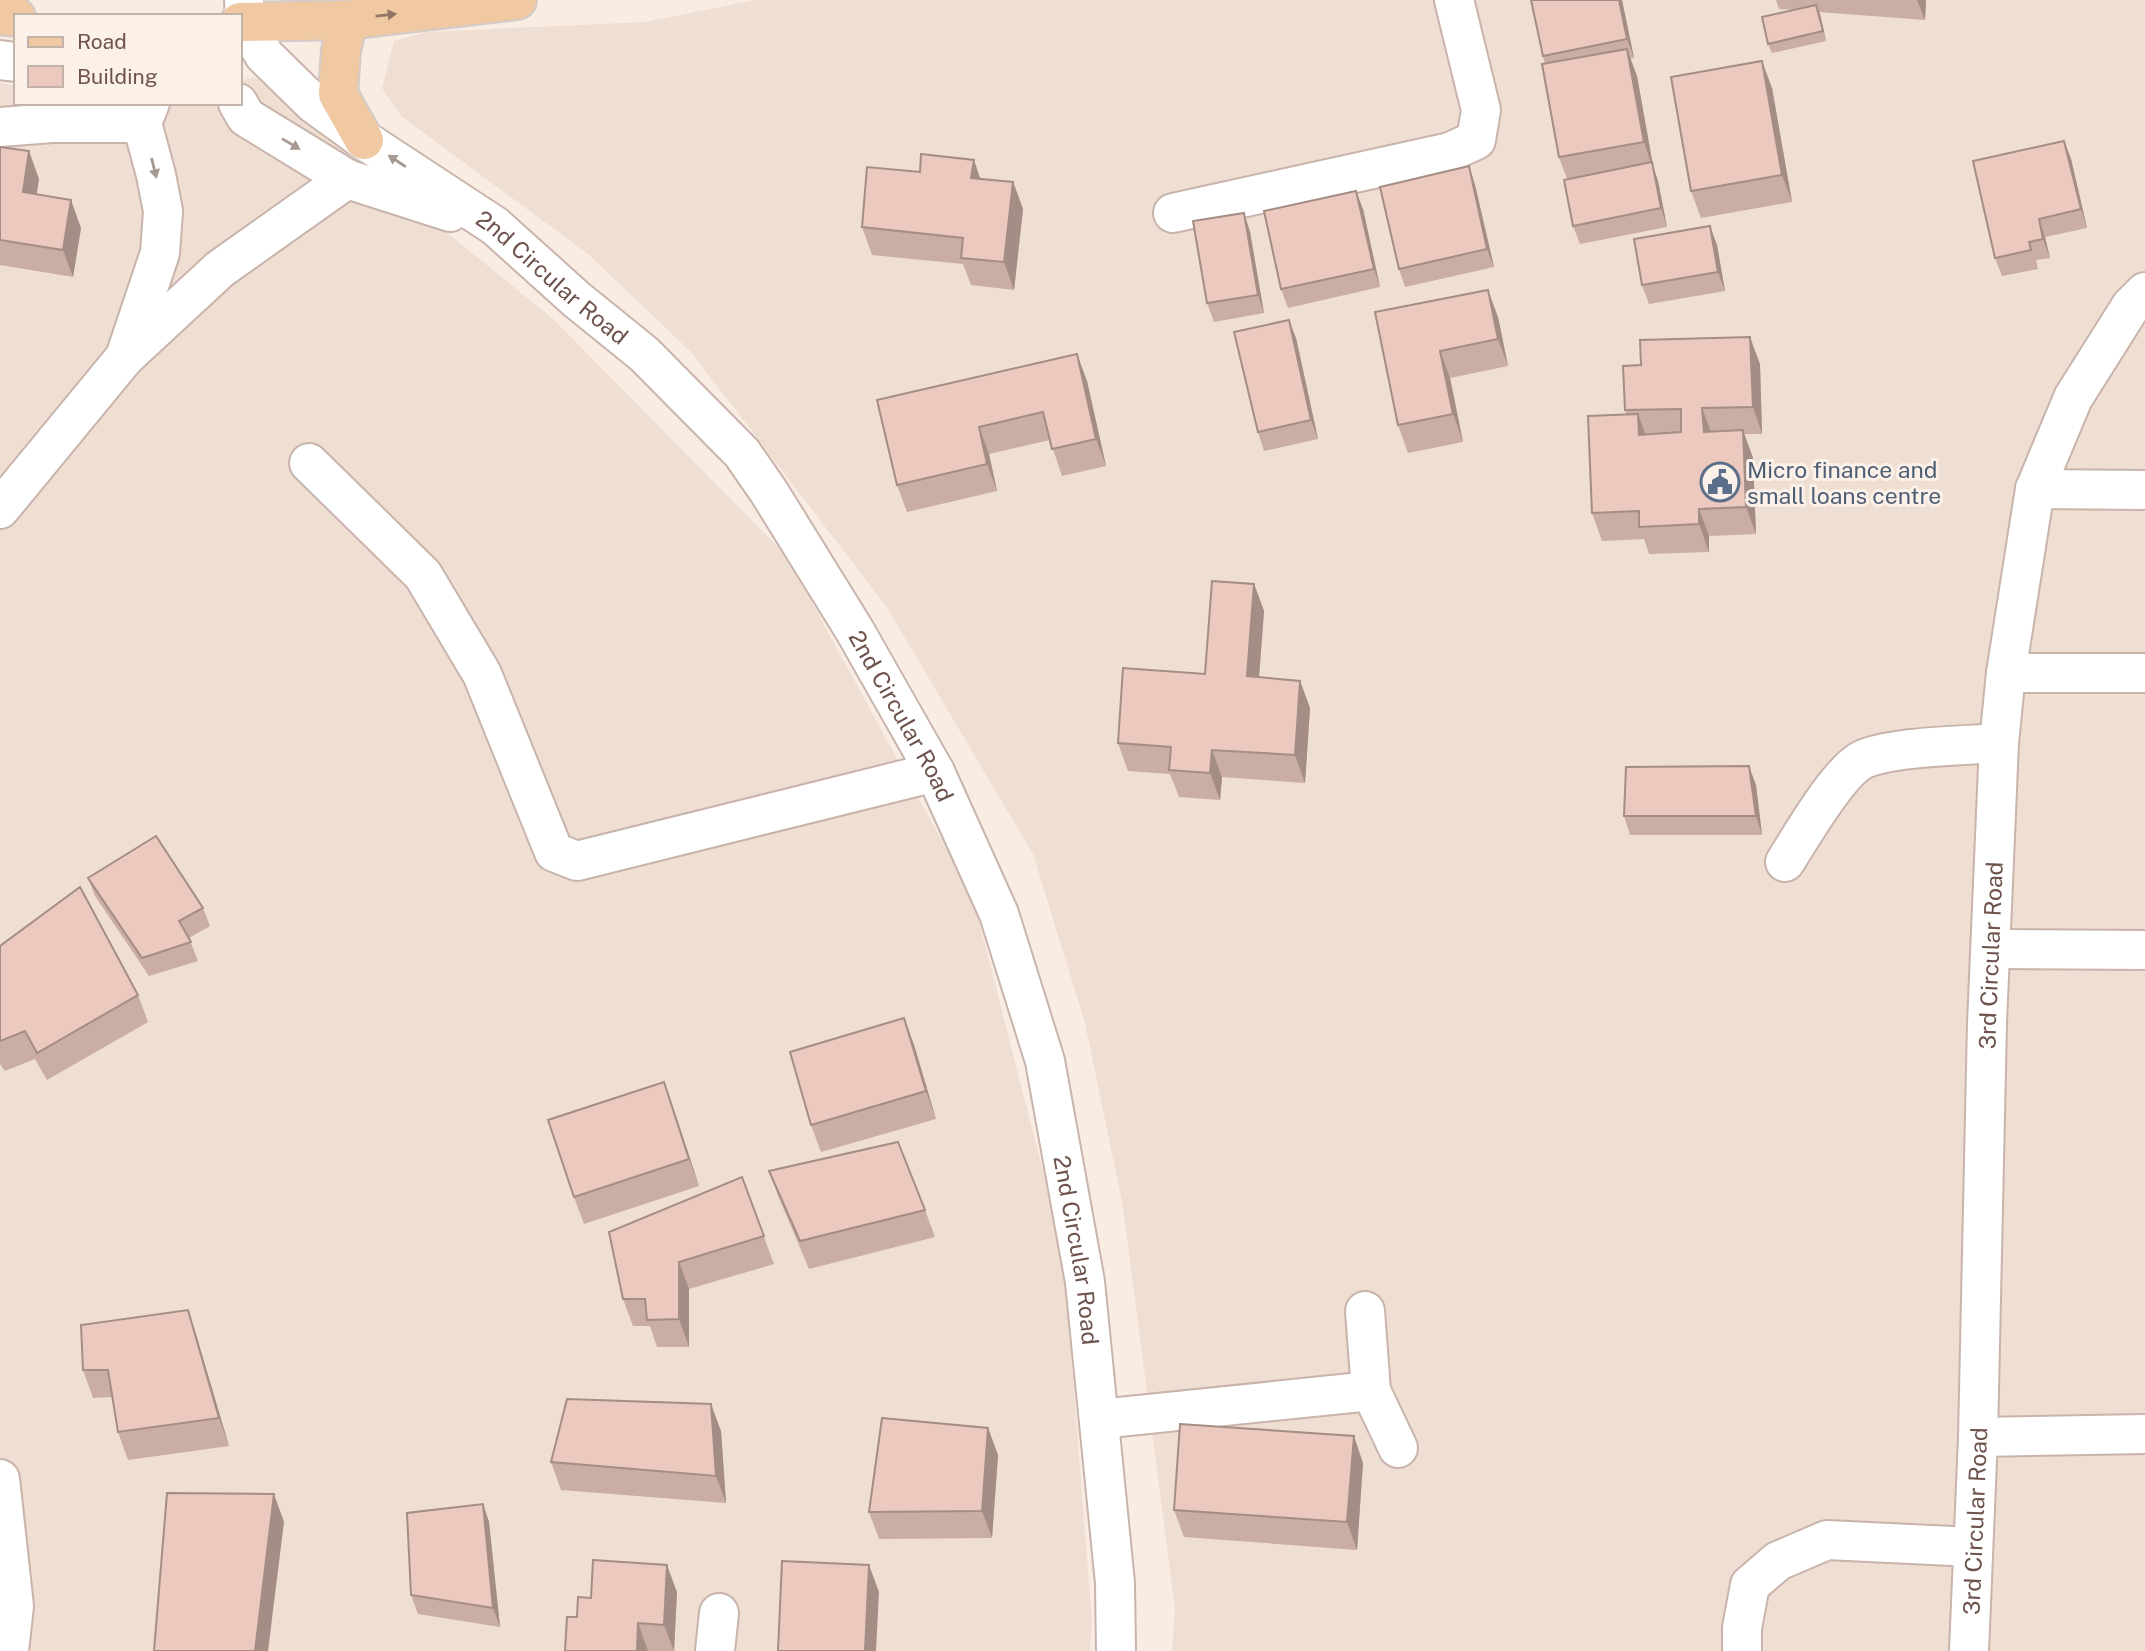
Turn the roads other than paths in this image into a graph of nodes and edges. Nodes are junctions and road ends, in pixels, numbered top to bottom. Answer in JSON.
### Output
{"nodes":[{"id":1,"x":517,"y":0,"type":"edge"},
{"id":2,"x":1454,"y":0,"type":"edge"},
{"id":3,"x":348,"y":20,"type":"junction"},
{"id":4,"x":242,"y":21,"type":"edge"},
{"id":5,"x":242,"y":22,"type":"edge"},
{"id":6,"x":239,"y":105,"type":"edge"},
{"id":7,"x":146,"y":113,"type":"edge"},
{"id":8,"x":0,"y":127,"type":"edge"},
{"id":9,"x":364,"y":140,"type":"junction"},
{"id":10,"x":347,"y":179,"type":"junction"},
{"id":11,"x":1174,"y":213,"type":"dead end"},
{"id":12,"x":495,"y":226,"type":"junction"},
{"id":13,"x":2145,"y":292,"type":"edge"},
{"id":14,"x":125,"y":356,"type":"junction"},
{"id":15,"x":309,"y":463,"type":"dead end"},
{"id":16,"x":2035,"y":489,"type":"junction"},
{"id":17,"x":2145,"y":490,"type":"edge"},
{"id":18,"x":0,"y":509,"type":"edge"},
{"id":19,"x":2006,"y":673,"type":"junction"},
{"id":20,"x":2145,"y":673,"type":"edge"},
{"id":21,"x":1999,"y":743,"type":"junction"},
{"id":22,"x":934,"y":772,"type":"junction"},
{"id":23,"x":1786,"y":862,"type":"dead end"},
{"id":24,"x":1992,"y":949,"type":"junction"},
{"id":25,"x":2145,"y":950,"type":"edge"},
{"id":26,"x":1365,"y":1311,"type":"dead end"},
{"id":27,"x":1371,"y":1391,"type":"junction"},
{"id":28,"x":1100,"y":1419,"type":"junction"},
{"id":29,"x":2145,"y":1434,"type":"edge"},
{"id":30,"x":1978,"y":1437,"type":"junction"},
{"id":31,"x":1398,"y":1448,"type":"dead end"},
{"id":32,"x":0,"y":1479,"type":"edge"},
{"id":33,"x":1973,"y":1547,"type":"junction"},
{"id":34,"x":719,"y":1613,"type":"dead end"},
{"id":35,"x":9,"y":1651,"type":"edge"},
{"id":36,"x":715,"y":1651,"type":"edge"},
{"id":37,"x":1116,"y":1651,"type":"edge"},
{"id":38,"x":1742,"y":1651,"type":"edge"},
{"id":39,"x":1969,"y":1651,"type":"edge"}],
"edges":[{"from":3,"to":1,"type":"main road","one_way":true},
{"from":2,"to":11,"type":"street"},
{"from":3,"to":4,"type":"main road"},
{"from":3,"to":9,"type":"main road"},
{"from":5,"to":9,"type":"street","name":"2nd Circular Road"},
{"from":6,"to":10,"type":"street","one_way":true},
{"from":7,"to":8,"type":"street"},
{"from":7,"to":14,"type":"street","one_way":true},
{"from":12,"to":9,"type":"street","name":"2nd Circular Road","one_way":true},
{"from":10,"to":12,"type":"street"},
{"from":10,"to":14,"type":"street"},
{"from":12,"to":22,"type":"street","name":"2nd Circular Road"},
{"from":13,"to":16,"type":"street","name":"3rd Circular Road"},
{"from":14,"to":18,"type":"street"},
{"from":15,"to":22,"type":"street"},
{"from":16,"to":17,"type":"street"},
{"from":16,"to":19,"type":"street","name":"3rd Circular Road"},
{"from":19,"to":20,"type":"street"},
{"from":19,"to":21,"type":"street","name":"3rd Circular Road"},
{"from":21,"to":23,"type":"street"},
{"from":21,"to":24,"type":"street","name":"3rd Circular Road"},
{"from":22,"to":28,"type":"street","name":"2nd Circular Road"},
{"from":24,"to":25,"type":"street"},
{"from":24,"to":30,"type":"street","name":"3rd Circular Road"},
{"from":26,"to":27,"type":"street"},
{"from":27,"to":28,"type":"street"},
{"from":27,"to":31,"type":"street"},
{"from":28,"to":37,"type":"street","name":"2nd Circular Road"},
{"from":29,"to":30,"type":"street"},
{"from":30,"to":33,"type":"street","name":"3rd Circular Road"},
{"from":32,"to":35,"type":"street"},
{"from":33,"to":38,"type":"street"},
{"from":33,"to":39,"type":"street","name":"3rd Circular Road"},
{"from":34,"to":36,"type":"street"}]}
